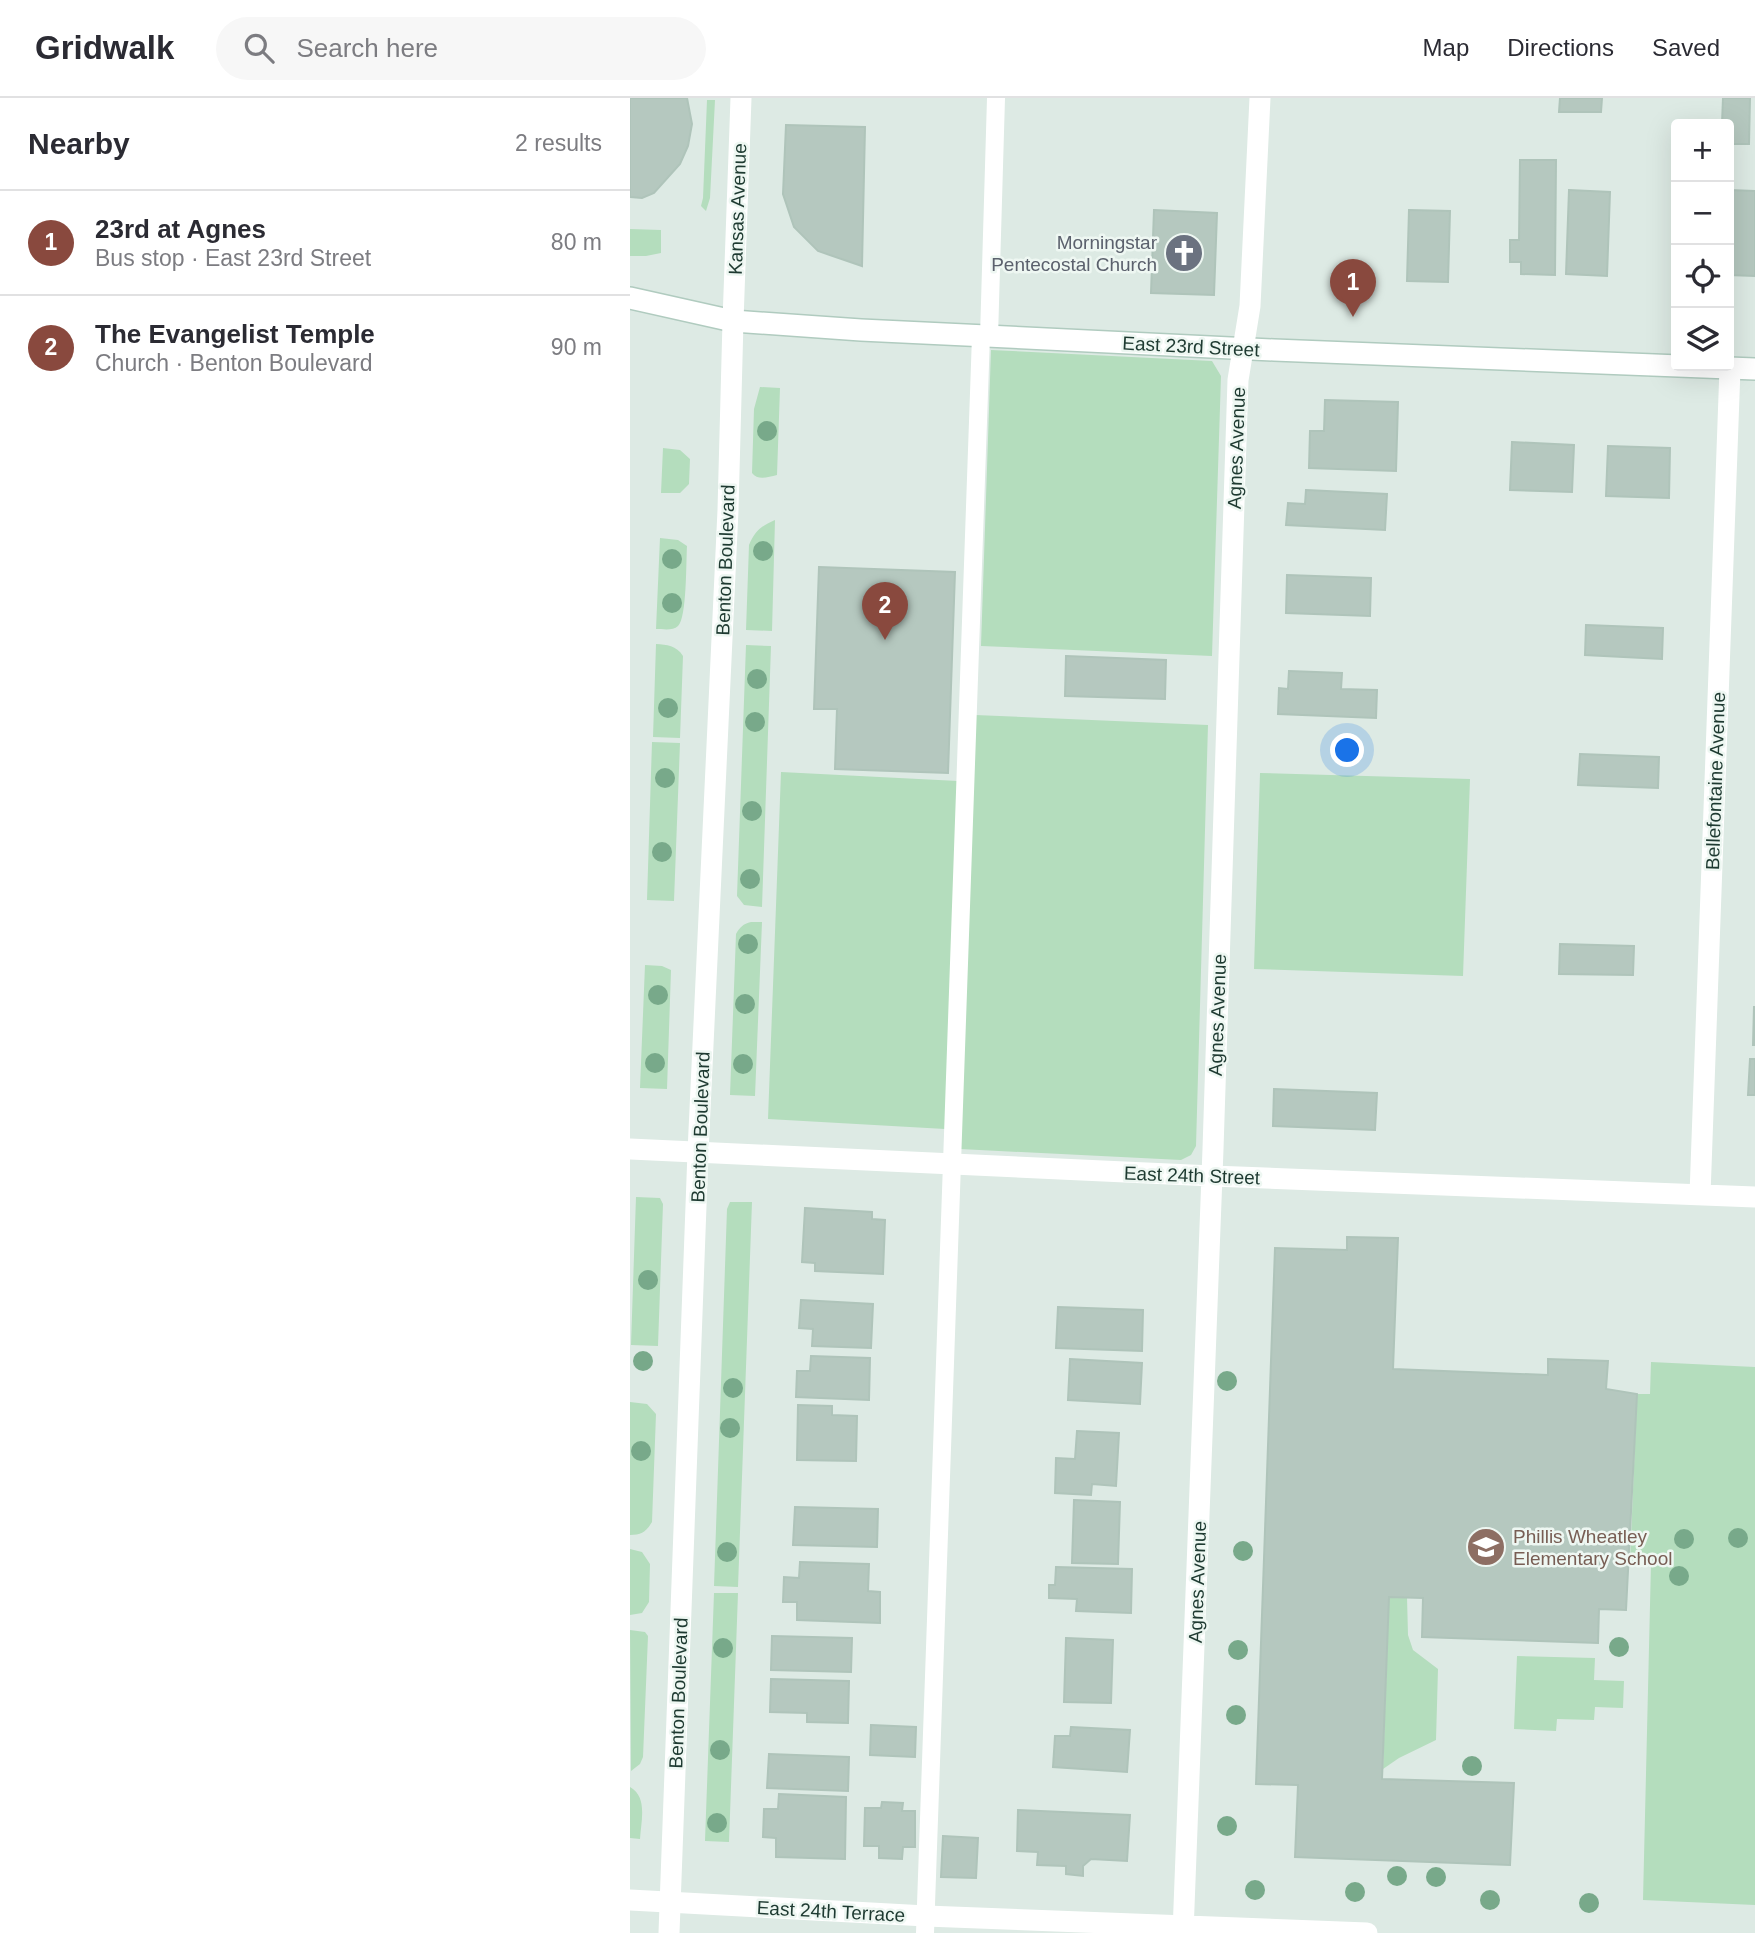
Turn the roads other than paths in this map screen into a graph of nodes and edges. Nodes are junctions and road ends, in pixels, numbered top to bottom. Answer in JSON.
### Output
{"nodes":[{"id":1,"x":741,"y":98,"type":"edge"},
{"id":2,"x":996,"y":98,"type":"edge"},
{"id":3,"x":1260,"y":98,"type":"edge"},
{"id":4,"x":630,"y":298,"type":"edge"},
{"id":5,"x":733,"y":321,"type":"junction"},
{"id":6,"x":985,"y":336,"type":"junction"},
{"id":7,"x":1242,"y":348,"type":"junction"},
{"id":8,"x":1671,"y":366,"type":"edge"},
{"id":9,"x":1734,"y":368,"type":"edge"},
{"id":10,"x":1755,"y":369,"type":"edge"},
{"id":11,"x":1730,"y":371,"type":"edge"},
{"id":12,"x":630,"y":1149,"type":"edge"},
{"id":13,"x":698,"y":1152,"type":"junction"},
{"id":14,"x":952,"y":1164,"type":"junction"},
{"id":15,"x":1212,"y":1176,"type":"junction"},
{"id":16,"x":1700,"y":1195,"type":"junction"},
{"id":17,"x":1755,"y":1197,"type":"edge"},
{"id":18,"x":630,"y":1900,"type":"edge"},
{"id":19,"x":671,"y":1902,"type":"junction"},
{"id":20,"x":925,"y":1924,"type":"edge"},
{"id":21,"x":1183,"y":1929,"type":"edge"},
{"id":22,"x":670,"y":1933,"type":"edge"},
{"id":23,"x":1367,"y":1933,"type":"edge"}],
"edges":[{"from":1,"to":5,"type":"street","name":"Kansas Avenue"},
{"from":2,"to":6,"type":"lane"},
{"from":3,"to":7,"type":"street","name":"Agnes Avenue"},
{"from":4,"to":5,"type":"street","name":"East 23rd Street"},
{"from":5,"to":6,"type":"street","name":"East 23rd Street"},
{"from":5,"to":13,"type":"street","name":"Benton Boulevard"},
{"from":6,"to":7,"type":"street","name":"East 23rd Street"},
{"from":6,"to":14,"type":"lane"},
{"from":7,"to":8,"type":"street","name":"East 23rd Street"},
{"from":7,"to":15,"type":"street","name":"Agnes Avenue"},
{"from":9,"to":10,"type":"street","name":"East 23rd Street"},
{"from":11,"to":16,"type":"street","name":"Bellefontaine Avenue"},
{"from":12,"to":13,"type":"street","name":"East 24th Street"},
{"from":13,"to":14,"type":"street","name":"East 24th Street"},
{"from":13,"to":19,"type":"street","name":"Benton Boulevard"},
{"from":14,"to":15,"type":"street","name":"East 24th Street"},
{"from":14,"to":20,"type":"lane"},
{"from":15,"to":16,"type":"street","name":"East 24th Street"},
{"from":15,"to":21,"type":"street","name":"Agnes Avenue"},
{"from":16,"to":17,"type":"street","name":"East 24th Street"},
{"from":18,"to":19,"type":"street","name":"East 24th Terrace"},
{"from":19,"to":20,"type":"street","name":"East 24th Terrace"},
{"from":19,"to":22,"type":"street","name":"Benton Boulevard"},
{"from":20,"to":21,"type":"street","name":"East 24th Terrace"},
{"from":21,"to":23,"type":"street","name":"East 24th Terrace"}]}
